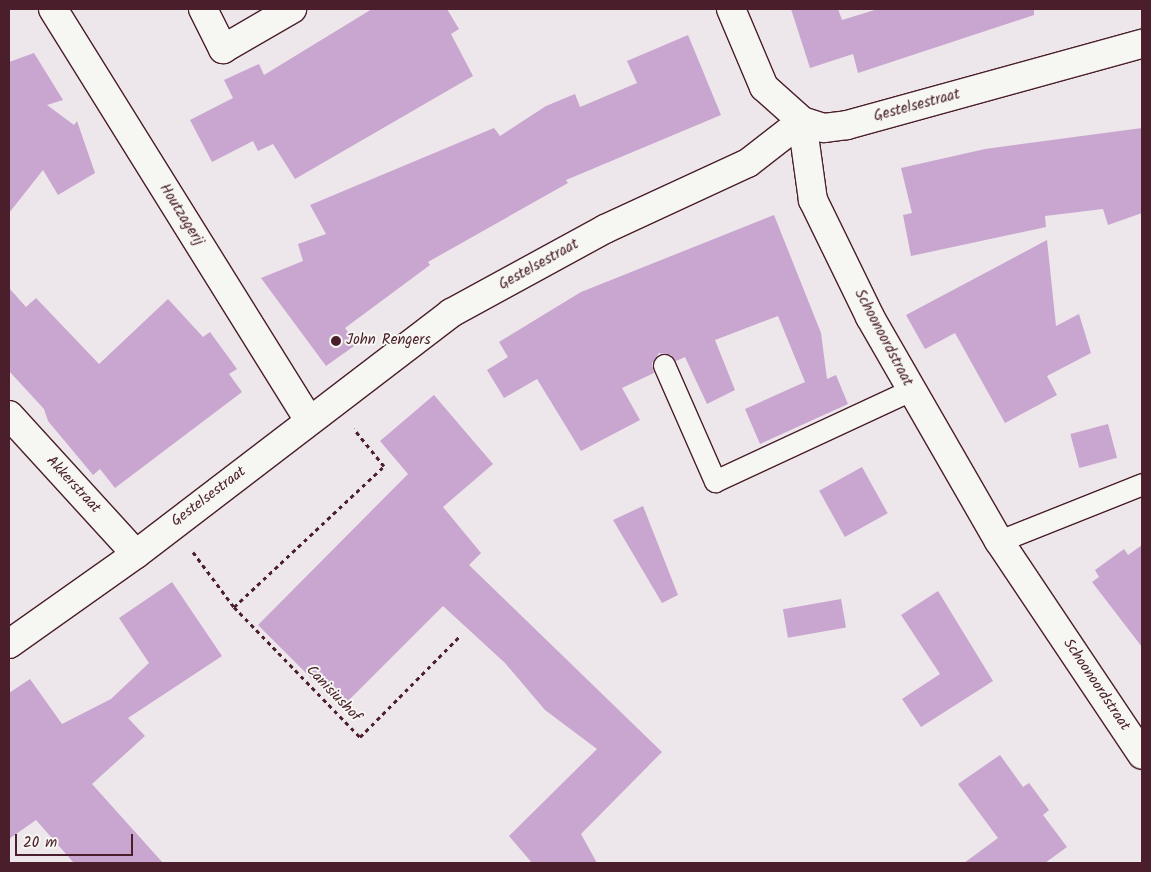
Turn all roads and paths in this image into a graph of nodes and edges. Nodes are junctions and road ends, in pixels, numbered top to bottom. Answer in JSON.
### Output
{"nodes":[{"id":1,"x":53,"y":9,"type":"edge"},
{"id":2,"x":203,"y":9,"type":"edge"},
{"id":3,"x":292,"y":9,"type":"edge"},
{"id":4,"x":731,"y":9,"type":"edge"},
{"id":5,"x":1142,"y":44,"type":"edge"},
{"id":6,"x":802,"y":121,"type":"junction"},
{"id":7,"x":664,"y":365,"type":"dead end"},
{"id":8,"x":911,"y":390,"type":"junction"},
{"id":9,"x":334,"y":404,"type":"junction"},
{"id":10,"x":9,"y":416,"type":"edge"},
{"id":11,"x":309,"y":421,"type":"junction"},
{"id":12,"x":1142,"y":484,"type":"edge"},
{"id":13,"x":173,"y":524,"type":"junction"},
{"id":14,"x":999,"y":541,"type":"junction"},
{"id":15,"x":136,"y":554,"type":"junction"},
{"id":16,"x":234,"y":607,"type":"junction"},
{"id":17,"x":460,"y":636,"type":"dead end"},
{"id":18,"x":9,"y":644,"type":"edge"},
{"id":19,"x":1142,"y":755,"type":"edge"}],
"edges":[{"from":1,"to":11,"type":"street","name":"Houtzagerij"},
{"from":2,"to":3,"type":"street"},
{"from":4,"to":6,"type":"street"},
{"from":5,"to":6,"type":"street","name":"Gestelsestraat"},
{"from":6,"to":8,"type":"street","name":"Schoonoordstraat"},
{"from":6,"to":9,"type":"street","name":"Gestelsestraat"},
{"from":7,"to":8,"type":"lane"},
{"from":8,"to":14,"type":"street","name":"Schoonoordstraat"},
{"from":9,"to":11,"type":"street","name":"Gestelsestraat"},
{"from":9,"to":16,"type":"path"},
{"from":10,"to":15,"type":"street","name":"Akkerstraat"},
{"from":11,"to":13,"type":"street","name":"Gestelsestraat"},
{"from":12,"to":14,"type":"lane"},
{"from":13,"to":15,"type":"street","name":"Gestelsestraat"},
{"from":13,"to":16,"type":"path","name":"Canisiushof"},
{"from":14,"to":19,"type":"street","name":"Schoonoordstraat"},
{"from":15,"to":18,"type":"street","name":"Gestelsestraat"},
{"from":16,"to":17,"type":"path","name":"Canisiushof"}]}
